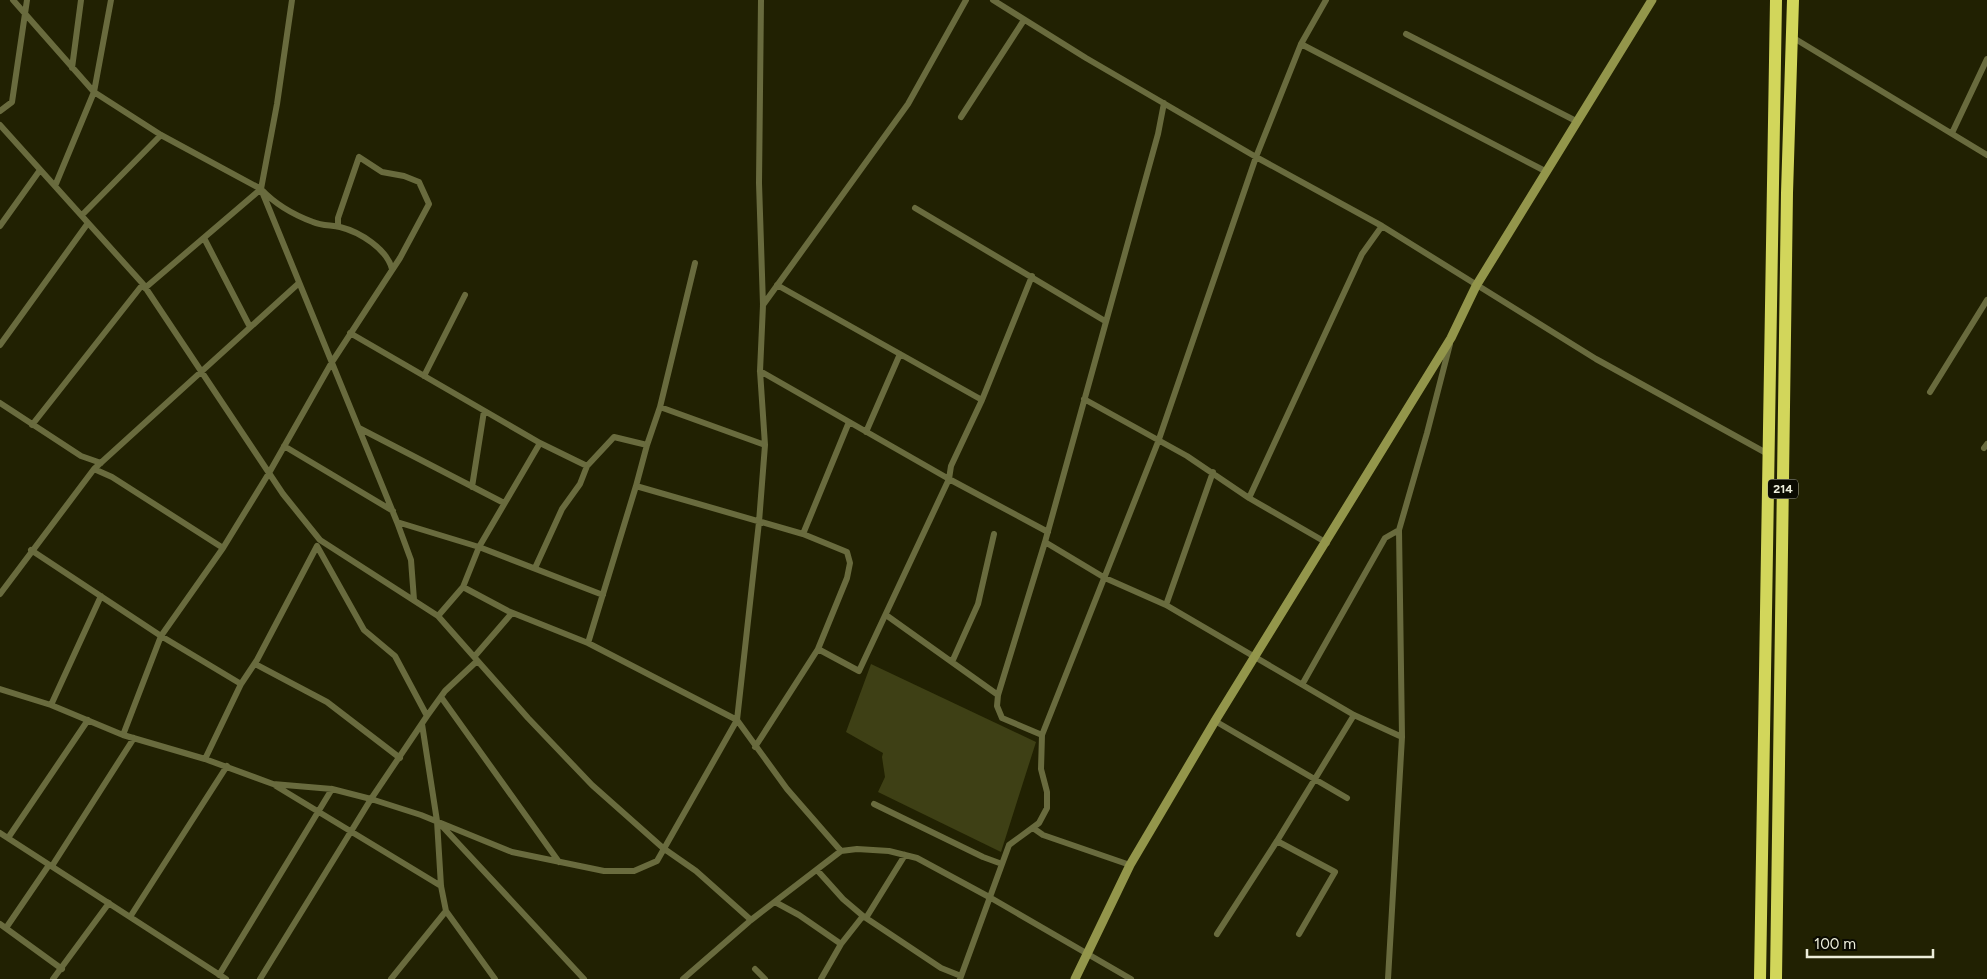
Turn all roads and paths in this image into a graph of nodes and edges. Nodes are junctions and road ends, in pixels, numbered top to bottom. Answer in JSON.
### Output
{"nodes":[{"id":1,"x":13,"y":0,"type":"edge"},
{"id":2,"x":28,"y":0,"type":"edge"},
{"id":3,"x":81,"y":0,"type":"edge"},
{"id":4,"x":111,"y":0,"type":"edge"},
{"id":5,"x":292,"y":0,"type":"edge"},
{"id":6,"x":761,"y":0,"type":"edge"},
{"id":7,"x":966,"y":0,"type":"edge"},
{"id":8,"x":993,"y":0,"type":"edge"},
{"id":9,"x":1326,"y":0,"type":"edge"},
{"id":10,"x":1652,"y":0,"type":"edge"},
{"id":11,"x":1776,"y":0,"type":"edge"},
{"id":12,"x":1793,"y":0,"type":"edge"},
{"id":13,"x":25,"y":16,"type":"junction"},
{"id":14,"x":1024,"y":20,"type":"junction"},
{"id":15,"x":1406,"y":34,"type":"dead end"},
{"id":16,"x":1792,"y":37,"type":"junction"},
{"id":17,"x":1301,"y":44,"type":"junction"},
{"id":18,"x":1987,"y":59,"type":"edge"},
{"id":19,"x":72,"y":68,"type":"junction"},
{"id":20,"x":94,"y":92,"type":"junction"},
{"id":21,"x":1164,"y":103,"type":"junction"},
{"id":22,"x":0,"y":111,"type":"edge"},
{"id":23,"x":961,"y":117,"type":"dead end"},
{"id":24,"x":1578,"y":122,"type":"junction"},
{"id":25,"x":0,"y":125,"type":"edge"},
{"id":26,"x":1952,"y":133,"type":"junction"},
{"id":27,"x":161,"y":135,"type":"junction"},
{"id":28,"x":1987,"y":155,"type":"edge"},
{"id":29,"x":1256,"y":157,"type":"junction"},
{"id":30,"x":40,"y":170,"type":"junction"},
{"id":31,"x":1547,"y":172,"type":"junction"},
{"id":32,"x":55,"y":186,"type":"junction"},
{"id":33,"x":261,"y":189,"type":"junction"},
{"id":34,"x":915,"y":208,"type":"dead end"},
{"id":35,"x":82,"y":215,"type":"junction"},
{"id":36,"x":88,"y":223,"type":"junction"},
{"id":37,"x":0,"y":226,"type":"edge"},
{"id":38,"x":338,"y":226,"type":"junction"},
{"id":39,"x":1382,"y":226,"type":"junction"},
{"id":40,"x":204,"y":238,"type":"junction"},
{"id":41,"x":695,"y":264,"type":"dead end"},
{"id":42,"x":392,"y":270,"type":"junction"},
{"id":43,"x":1032,"y":276,"type":"junction"},
{"id":44,"x":299,"y":283,"type":"junction"},
{"id":45,"x":777,"y":285,"type":"junction"},
{"id":46,"x":144,"y":286,"type":"junction"},
{"id":47,"x":1476,"y":286,"type":"junction"},
{"id":48,"x":465,"y":295,"type":"dead end"},
{"id":49,"x":1987,"y":300,"type":"edge"},
{"id":50,"x":762,"y":305,"type":"junction"},
{"id":51,"x":1105,"y":321,"type":"junction"},
{"id":52,"x":250,"y":327,"type":"junction"},
{"id":53,"x":350,"y":333,"type":"junction"},
{"id":54,"x":1451,"y":338,"type":"junction"},
{"id":55,"x":0,"y":345,"type":"edge"},
{"id":56,"x":900,"y":354,"type":"junction"},
{"id":57,"x":332,"y":362,"type":"junction"},
{"id":58,"x":201,"y":371,"type":"junction"},
{"id":59,"x":760,"y":371,"type":"junction"},
{"id":60,"x":424,"y":376,"type":"junction"},
{"id":61,"x":1930,"y":392,"type":"dead end"},
{"id":62,"x":982,"y":400,"type":"junction"},
{"id":63,"x":1084,"y":400,"type":"junction"},
{"id":64,"x":0,"y":403,"type":"edge"},
{"id":65,"x":660,"y":407,"type":"junction"},
{"id":66,"x":484,"y":411,"type":"junction"},
{"id":67,"x":849,"y":422,"type":"junction"},
{"id":68,"x":32,"y":424,"type":"junction"},
{"id":69,"x":359,"y":428,"type":"junction"},
{"id":70,"x":866,"y":432,"type":"junction"},
{"id":71,"x":1158,"y":442,"type":"junction"},
{"id":72,"x":540,"y":443,"type":"junction"},
{"id":73,"x":647,"y":445,"type":"junction"},
{"id":74,"x":765,"y":445,"type":"junction"},
{"id":75,"x":284,"y":446,"type":"junction"},
{"id":76,"x":1768,"y":454,"type":"junction"},
{"id":77,"x":101,"y":463,"type":"junction"},
{"id":78,"x":586,"y":466,"type":"junction"},
{"id":79,"x":94,"y":469,"type":"junction"},
{"id":80,"x":1213,"y":472,"type":"junction"},
{"id":81,"x":269,"y":473,"type":"junction"},
{"id":82,"x":949,"y":479,"type":"junction"},
{"id":83,"x":636,"y":486,"type":"junction"},
{"id":84,"x":472,"y":487,"type":"junction"},
{"id":85,"x":1249,"y":498,"type":"junction"},
{"id":86,"x":504,"y":503,"type":"junction"},
{"id":87,"x":392,"y":511,"type":"junction"},
{"id":88,"x":396,"y":522,"type":"junction"},
{"id":89,"x":759,"y":522,"type":"junction"},
{"id":90,"x":1399,"y":530,"type":"junction"},
{"id":91,"x":1048,"y":532,"type":"junction"},
{"id":92,"x":803,"y":534,"type":"junction"},
{"id":93,"x":994,"y":534,"type":"dead end"},
{"id":94,"x":1045,"y":542,"type":"junction"},
{"id":95,"x":318,"y":543,"type":"junction"},
{"id":96,"x":1327,"y":543,"type":"junction"},
{"id":97,"x":479,"y":546,"type":"junction"},
{"id":98,"x":223,"y":548,"type":"junction"},
{"id":99,"x":31,"y":550,"type":"junction"},
{"id":100,"x":535,"y":568,"type":"junction"},
{"id":101,"x":1105,"y":578,"type":"junction"},
{"id":102,"x":463,"y":587,"type":"junction"},
{"id":103,"x":0,"y":594,"type":"edge"},
{"id":104,"x":603,"y":595,"type":"junction"},
{"id":105,"x":101,"y":596,"type":"junction"},
{"id":106,"x":414,"y":600,"type":"junction"},
{"id":107,"x":1166,"y":605,"type":"junction"},
{"id":108,"x":512,"y":613,"type":"junction"},
{"id":109,"x":886,"y":615,"type":"junction"},
{"id":110,"x":438,"y":616,"type":"junction"},
{"id":111,"x":161,"y":636,"type":"junction"},
{"id":112,"x":588,"y":643,"type":"junction"},
{"id":113,"x":818,"y":649,"type":"junction"},
{"id":114,"x":1255,"y":657,"type":"junction"},
{"id":115,"x":476,"y":659,"type":"junction"},
{"id":116,"x":952,"y":662,"type":"junction"},
{"id":117,"x":255,"y":664,"type":"junction"},
{"id":118,"x":1303,"y":683,"type":"junction"},
{"id":119,"x":240,"y":684,"type":"junction"},
{"id":120,"x":0,"y":688,"type":"edge"},
{"id":121,"x":998,"y":695,"type":"junction"},
{"id":122,"x":441,"y":697,"type":"junction"},
{"id":123,"x":51,"y":705,"type":"junction"},
{"id":124,"x":1354,"y":715,"type":"junction"},
{"id":125,"x":427,"y":716,"type":"junction"},
{"id":126,"x":88,"y":720,"type":"junction"},
{"id":127,"x":737,"y":720,"type":"junction"},
{"id":128,"x":1215,"y":720,"type":"junction"},
{"id":129,"x":422,"y":724,"type":"junction"},
{"id":130,"x":124,"y":735,"type":"junction"},
{"id":131,"x":1042,"y":735,"type":"junction"},
{"id":132,"x":1402,"y":737,"type":"junction"},
{"id":133,"x":134,"y":738,"type":"junction"},
{"id":134,"x":755,"y":747,"type":"junction"},
{"id":135,"x":400,"y":758,"type":"junction"},
{"id":136,"x":205,"y":759,"type":"junction"},
{"id":137,"x":227,"y":766,"type":"junction"},
{"id":138,"x":1313,"y":778,"type":"junction"},
{"id":139,"x":273,"y":784,"type":"junction"},
{"id":140,"x":332,"y":789,"type":"junction"},
{"id":141,"x":1346,"y":798,"type":"dead end"},
{"id":142,"x":372,"y":799,"type":"junction"},
{"id":143,"x":874,"y":804,"type":"dead end"},
{"id":144,"x":319,"y":811,"type":"junction"},
{"id":145,"x":437,"y":821,"type":"junction"},
{"id":146,"x":1033,"y":828,"type":"junction"},
{"id":147,"x":352,"y":831,"type":"junction"},
{"id":148,"x":0,"y":833,"type":"edge"},
{"id":149,"x":8,"y":838,"type":"junction"},
{"id":150,"x":1278,"y":841,"type":"junction"},
{"id":151,"x":663,"y":848,"type":"junction"},
{"id":152,"x":841,"y":851,"type":"junction"},
{"id":153,"x":905,"y":855,"type":"junction"},
{"id":154,"x":559,"y":862,"type":"junction"},
{"id":155,"x":1002,"y":864,"type":"junction"},
{"id":156,"x":1130,"y":864,"type":"junction"},
{"id":157,"x":51,"y":866,"type":"junction"},
{"id":158,"x":817,"y":870,"type":"junction"},
{"id":159,"x":441,"y":886,"type":"junction"},
{"id":160,"x":991,"y":898,"type":"junction"},
{"id":161,"x":775,"y":902,"type":"junction"},
{"id":162,"x":109,"y":903,"type":"junction"},
{"id":163,"x":446,"y":911,"type":"junction"},
{"id":164,"x":130,"y":917,"type":"junction"},
{"id":165,"x":865,"y":917,"type":"junction"},
{"id":166,"x":751,"y":920,"type":"junction"},
{"id":167,"x":3,"y":926,"type":"edge"},
{"id":168,"x":1217,"y":934,"type":"dead end"},
{"id":169,"x":1299,"y":934,"type":"dead end"},
{"id":170,"x":842,"y":944,"type":"junction"},
{"id":171,"x":1088,"y":954,"type":"junction"},
{"id":172,"x":62,"y":969,"type":"junction"},
{"id":173,"x":755,"y":969,"type":"dead end"},
{"id":174,"x":223,"y":977,"type":"edge"},
{"id":175,"x":55,"y":978,"type":"edge"},
{"id":176,"x":960,"y":978,"type":"edge"},
{"id":177,"x":260,"y":979,"type":"edge"},
{"id":178,"x":391,"y":979,"type":"edge"},
{"id":179,"x":494,"y":979,"type":"edge"},
{"id":180,"x":584,"y":979,"type":"edge"},
{"id":181,"x":683,"y":979,"type":"edge"},
{"id":182,"x":765,"y":979,"type":"edge"},
{"id":183,"x":821,"y":979,"type":"edge"},
{"id":184,"x":1075,"y":979,"type":"edge"},
{"id":185,"x":1131,"y":979,"type":"edge"},
{"id":186,"x":1388,"y":979,"type":"edge"},
{"id":187,"x":1760,"y":979,"type":"edge"},
{"id":188,"x":1776,"y":979,"type":"edge"}],
"edges":[{"from":1,"to":13,"type":"street"},
{"from":2,"to":13,"type":"street"},
{"from":3,"to":19,"type":"street"},
{"from":4,"to":20,"type":"street"},
{"from":5,"to":33,"type":"street"},
{"from":6,"to":50,"type":"street"},
{"from":7,"to":45,"type":"street"},
{"from":8,"to":14,"type":"street"},
{"from":9,"to":17,"type":"street"},
{"from":10,"to":24,"type":"street"},
{"from":11,"to":76,"type":"highway","number":"214"},
{"from":12,"to":16,"type":"highway","number":"214"},
{"from":13,"to":19,"type":"street"},
{"from":13,"to":22,"type":"street"},
{"from":14,"to":21,"type":"street"},
{"from":14,"to":23,"type":"street"},
{"from":15,"to":24,"type":"street"},
{"from":16,"to":26,"type":"street"},
{"from":16,"to":188,"type":"highway","number":"214"},
{"from":17,"to":29,"type":"street"},
{"from":17,"to":31,"type":"street"},
{"from":18,"to":26,"type":"street"},
{"from":19,"to":20,"type":"street"},
{"from":20,"to":27,"type":"street"},
{"from":20,"to":32,"type":"street"},
{"from":21,"to":29,"type":"street"},
{"from":21,"to":51,"type":"street"},
{"from":24,"to":31,"type":"street"},
{"from":25,"to":30,"type":"street"},
{"from":26,"to":28,"type":"street"},
{"from":27,"to":33,"type":"street"},
{"from":27,"to":35,"type":"street"},
{"from":29,"to":39,"type":"street"},
{"from":29,"to":71,"type":"street"},
{"from":30,"to":32,"type":"street"},
{"from":30,"to":37,"type":"street"},
{"from":31,"to":47,"type":"street"},
{"from":32,"to":35,"type":"street"},
{"from":33,"to":38,"type":"street"},
{"from":33,"to":40,"type":"street"},
{"from":33,"to":44,"type":"street"},
{"from":34,"to":43,"type":"street"},
{"from":35,"to":36,"type":"street"},
{"from":36,"to":46,"type":"street"},
{"from":36,"to":55,"type":"street"},
{"from":38,"to":42,"type":"street"},
{"from":38,"to":42,"type":"street"},
{"from":39,"to":47,"type":"street"},
{"from":39,"to":85,"type":"street"},
{"from":40,"to":46,"type":"street"},
{"from":40,"to":52,"type":"street"},
{"from":41,"to":65,"type":"street"},
{"from":42,"to":53,"type":"street"},
{"from":43,"to":51,"type":"street"},
{"from":43,"to":62,"type":"street"},
{"from":44,"to":52,"type":"street"},
{"from":44,"to":57,"type":"street"},
{"from":45,"to":50,"type":"street"},
{"from":45,"to":56,"type":"street"},
{"from":46,"to":58,"type":"street"},
{"from":46,"to":68,"type":"street"},
{"from":47,"to":54,"type":"street"},
{"from":47,"to":76,"type":"street"},
{"from":48,"to":60,"type":"street"},
{"from":49,"to":61,"type":"street"},
{"from":50,"to":59,"type":"street"},
{"from":51,"to":63,"type":"street"},
{"from":52,"to":58,"type":"street"},
{"from":53,"to":57,"type":"street"},
{"from":53,"to":60,"type":"street"},
{"from":54,"to":90,"type":"street"},
{"from":54,"to":96,"type":"street"},
{"from":56,"to":62,"type":"street"},
{"from":56,"to":70,"type":"street"},
{"from":57,"to":69,"type":"street"},
{"from":57,"to":75,"type":"street"},
{"from":58,"to":77,"type":"street"},
{"from":58,"to":81,"type":"street"},
{"from":59,"to":67,"type":"street"},
{"from":59,"to":74,"type":"street"},
{"from":60,"to":66,"type":"street"},
{"from":62,"to":82,"type":"street"},
{"from":63,"to":71,"type":"street"},
{"from":63,"to":91,"type":"street"},
{"from":64,"to":68,"type":"street"},
{"from":65,"to":73,"type":"street"},
{"from":65,"to":74,"type":"street"},
{"from":66,"to":72,"type":"street"},
{"from":66,"to":84,"type":"street"},
{"from":67,"to":70,"type":"street"},
{"from":67,"to":92,"type":"street"},
{"from":68,"to":77,"type":"street"},
{"from":69,"to":84,"type":"street"},
{"from":69,"to":87,"type":"street"},
{"from":70,"to":82,"type":"street"},
{"from":71,"to":80,"type":"street"},
{"from":71,"to":101,"type":"street"},
{"from":72,"to":78,"type":"street"},
{"from":72,"to":86,"type":"street"},
{"from":73,"to":78,"type":"street"},
{"from":73,"to":83,"type":"street"},
{"from":74,"to":89,"type":"street"},
{"from":75,"to":81,"type":"street"},
{"from":75,"to":87,"type":"street"},
{"from":76,"to":187,"type":"highway","number":"214"},
{"from":77,"to":79,"type":"street"},
{"from":78,"to":100,"type":"street"},
{"from":79,"to":98,"type":"street"},
{"from":79,"to":99,"type":"street"},
{"from":80,"to":85,"type":"street"},
{"from":80,"to":107,"type":"street"},
{"from":81,"to":95,"type":"street"},
{"from":81,"to":98,"type":"street"},
{"from":82,"to":91,"type":"street"},
{"from":82,"to":109,"type":"street"},
{"from":83,"to":89,"type":"street"},
{"from":83,"to":104,"type":"street"},
{"from":84,"to":86,"type":"street"},
{"from":85,"to":96,"type":"street"},
{"from":86,"to":97,"type":"street"},
{"from":87,"to":88,"type":"street"},
{"from":88,"to":97,"type":"street"},
{"from":88,"to":106,"type":"street"},
{"from":89,"to":92,"type":"street"},
{"from":89,"to":127,"type":"street"},
{"from":90,"to":118,"type":"street"},
{"from":90,"to":132,"type":"street"},
{"from":91,"to":94,"type":"street"},
{"from":92,"to":113,"type":"street"},
{"from":93,"to":116,"type":"street"},
{"from":94,"to":101,"type":"street"},
{"from":94,"to":121,"type":"street"},
{"from":95,"to":106,"type":"street"},
{"from":95,"to":117,"type":"street"},
{"from":95,"to":125,"type":"street"},
{"from":96,"to":114,"type":"street"},
{"from":97,"to":100,"type":"street"},
{"from":97,"to":102,"type":"street"},
{"from":98,"to":111,"type":"street"},
{"from":99,"to":103,"type":"street"},
{"from":99,"to":105,"type":"street"},
{"from":100,"to":104,"type":"street"},
{"from":101,"to":107,"type":"street"},
{"from":101,"to":131,"type":"street"},
{"from":102,"to":108,"type":"street"},
{"from":102,"to":110,"type":"street"},
{"from":104,"to":112,"type":"street"},
{"from":105,"to":111,"type":"street"},
{"from":105,"to":123,"type":"street"},
{"from":106,"to":110,"type":"street"},
{"from":107,"to":114,"type":"street"},
{"from":108,"to":112,"type":"street"},
{"from":108,"to":115,"type":"street"},
{"from":109,"to":113,"type":"street"},
{"from":109,"to":116,"type":"street"},
{"from":110,"to":115,"type":"street"},
{"from":111,"to":119,"type":"street"},
{"from":111,"to":130,"type":"street"},
{"from":112,"to":127,"type":"street"},
{"from":113,"to":134,"type":"street"},
{"from":114,"to":118,"type":"street"},
{"from":114,"to":128,"type":"street"},
{"from":115,"to":122,"type":"street"},
{"from":115,"to":151,"type":"street"},
{"from":116,"to":121,"type":"street"},
{"from":117,"to":119,"type":"street"},
{"from":117,"to":135,"type":"street"},
{"from":118,"to":124,"type":"street"},
{"from":119,"to":136,"type":"street"},
{"from":120,"to":123,"type":"street"},
{"from":121,"to":131,"type":"street"},
{"from":122,"to":125,"type":"street"},
{"from":122,"to":154,"type":"street"},
{"from":123,"to":126,"type":"street"},
{"from":124,"to":132,"type":"street"},
{"from":124,"to":138,"type":"street"},
{"from":125,"to":129,"type":"street"},
{"from":126,"to":130,"type":"street"},
{"from":126,"to":149,"type":"street"},
{"from":127,"to":134,"type":"street"},
{"from":127,"to":151,"type":"street"},
{"from":128,"to":138,"type":"street"},
{"from":128,"to":156,"type":"street"},
{"from":129,"to":135,"type":"street"},
{"from":129,"to":145,"type":"street"},
{"from":130,"to":133,"type":"street"},
{"from":131,"to":146,"type":"street"},
{"from":132,"to":186,"type":"street"},
{"from":133,"to":136,"type":"street"},
{"from":133,"to":157,"type":"street"},
{"from":134,"to":152,"type":"street"},
{"from":135,"to":142,"type":"street"},
{"from":136,"to":137,"type":"street"},
{"from":137,"to":139,"type":"street"},
{"from":137,"to":164,"type":"street"},
{"from":138,"to":141,"type":"street"},
{"from":138,"to":150,"type":"street"},
{"from":139,"to":140,"type":"street"},
{"from":139,"to":144,"type":"street"},
{"from":140,"to":142,"type":"street"},
{"from":140,"to":144,"type":"street"},
{"from":142,"to":145,"type":"street"},
{"from":142,"to":147,"type":"street"},
{"from":143,"to":155,"type":"street"},
{"from":144,"to":147,"type":"street"},
{"from":144,"to":174,"type":"street"},
{"from":145,"to":154,"type":"street"},
{"from":145,"to":159,"type":"street"},
{"from":145,"to":180,"type":"street"},
{"from":146,"to":155,"type":"street"},
{"from":146,"to":156,"type":"street"},
{"from":147,"to":159,"type":"street"},
{"from":147,"to":177,"type":"street"},
{"from":148,"to":149,"type":"street"},
{"from":149,"to":157,"type":"street"},
{"from":150,"to":168,"type":"street"},
{"from":150,"to":169,"type":"street"},
{"from":151,"to":154,"type":"street"},
{"from":151,"to":166,"type":"street"},
{"from":152,"to":153,"type":"street"},
{"from":152,"to":158,"type":"street"},
{"from":153,"to":160,"type":"street"},
{"from":153,"to":165,"type":"street"},
{"from":155,"to":160,"type":"street"},
{"from":156,"to":171,"type":"street"},
{"from":157,"to":162,"type":"street"},
{"from":157,"to":167,"type":"street"},
{"from":158,"to":161,"type":"street"},
{"from":158,"to":165,"type":"street"},
{"from":159,"to":163,"type":"street"},
{"from":160,"to":171,"type":"street"},
{"from":160,"to":176,"type":"street"},
{"from":161,"to":166,"type":"street"},
{"from":161,"to":170,"type":"street"},
{"from":162,"to":164,"type":"street"},
{"from":162,"to":172,"type":"street"},
{"from":163,"to":178,"type":"street"},
{"from":163,"to":179,"type":"street"},
{"from":164,"to":174,"type":"street"},
{"from":165,"to":170,"type":"street"},
{"from":165,"to":176,"type":"street"},
{"from":166,"to":181,"type":"street"},
{"from":167,"to":172,"type":"street"},
{"from":170,"to":183,"type":"street"},
{"from":171,"to":184,"type":"street"},
{"from":171,"to":185,"type":"street"},
{"from":172,"to":175,"type":"street"},
{"from":173,"to":182,"type":"street"}]}
